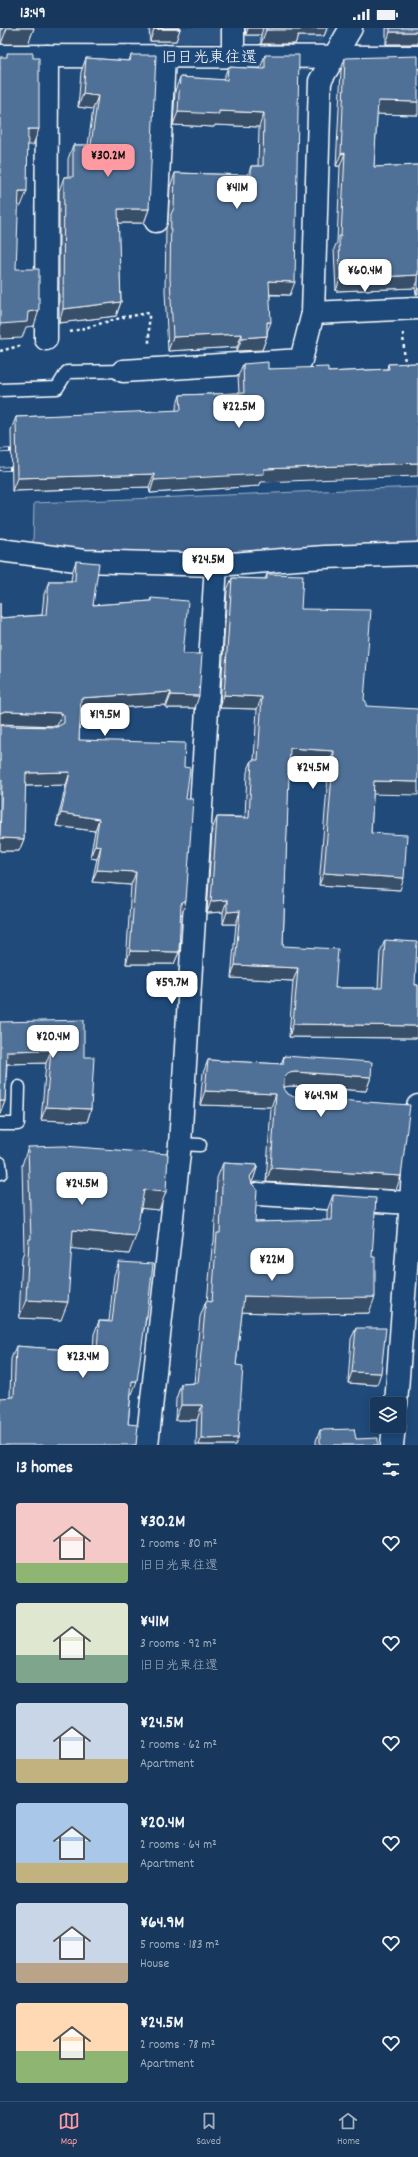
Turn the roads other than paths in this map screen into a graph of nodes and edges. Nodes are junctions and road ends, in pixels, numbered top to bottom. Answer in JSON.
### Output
{"nodes":[{"id":1,"x":233,"y":28,"type":"edge"},
{"id":2,"x":351,"y":28,"type":"edge"},
{"id":3,"x":335,"y":55,"type":"junction"},
{"id":4,"x":0,"y":56,"type":"edge"},
{"id":5,"x":47,"y":56,"type":"junction"},
{"id":6,"x":164,"y":56,"type":"junction"},
{"id":7,"x":233,"y":56,"type":"junction"},
{"id":8,"x":418,"y":57,"type":"edge"},
{"id":9,"x":156,"y":221,"type":"dead end"},
{"id":10,"x":418,"y":308,"type":"edge"},
{"id":11,"x":313,"y":313,"type":"junction"},
{"id":12,"x":46,"y":339,"type":"road end"},
{"id":13,"x":123,"y":371,"type":"joint"},
{"id":14,"x":0,"y":390,"type":"edge"},
{"id":15,"x":0,"y":550,"type":"edge"},
{"id":16,"x":418,"y":554,"type":"edge"},
{"id":17,"x":216,"y":565,"type":"junction"},
{"id":18,"x":19,"y":1088,"type":"dead end"},
{"id":19,"x":394,"y":1105,"type":"edge"},
{"id":20,"x":418,"y":1106,"type":"edge"},
{"id":21,"x":0,"y":1124,"type":"edge"},
{"id":22,"x":257,"y":1194,"type":"edge"},
{"id":23,"x":411,"y":1203,"type":"junction"},
{"id":24,"x":397,"y":1397,"type":"edge"},
{"id":25,"x":393,"y":1433,"type":"edge"},
{"id":26,"x":147,"y":1445,"type":"edge"},
{"id":27,"x":392,"y":1445,"type":"edge"}],
"edges":[{"from":1,"to":7,"type":"street"},
{"from":2,"to":3,"type":"street"},
{"from":3,"to":7,"type":"street","name":"旧日光東往還"},
{"from":3,"to":8,"type":"street","name":"旧日光東往還"},
{"from":3,"to":11,"type":"street"},
{"from":4,"to":5,"type":"street","name":"旧日光東往還"},
{"from":5,"to":6,"type":"street","name":"旧日光東往還"},
{"from":5,"to":12,"type":"street"},
{"from":6,"to":7,"type":"street","name":"旧日光東往還"},
{"from":6,"to":9,"type":"street"},
{"from":10,"to":11,"type":"street"},
{"from":11,"to":13,"type":"street"},
{"from":13,"to":14,"type":"lane"},
{"from":15,"to":17,"type":"street"},
{"from":16,"to":17,"type":"street"},
{"from":17,"to":26,"type":"street"},
{"from":18,"to":21,"type":"lane"},
{"from":19,"to":20,"type":"street"},
{"from":20,"to":23,"type":"street"},
{"from":22,"to":23,"type":"street"},
{"from":23,"to":24,"type":"street"},
{"from":25,"to":27,"type":"street"}]}
